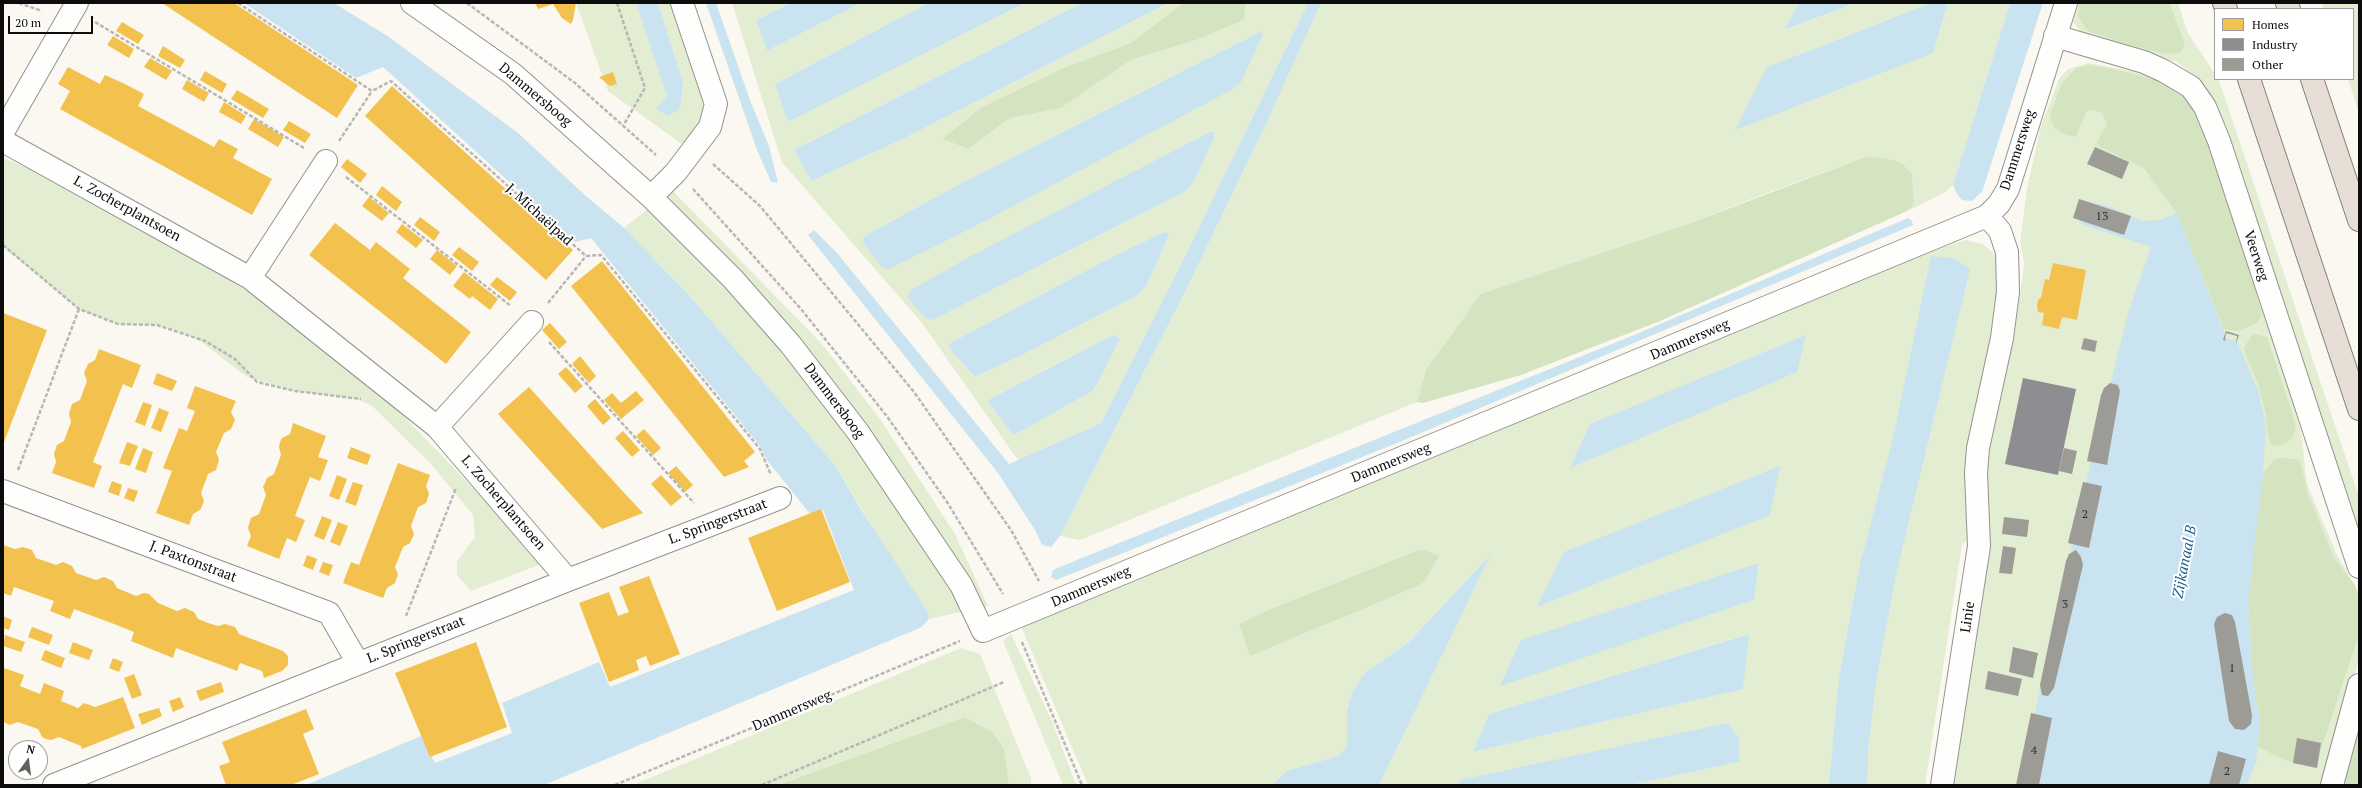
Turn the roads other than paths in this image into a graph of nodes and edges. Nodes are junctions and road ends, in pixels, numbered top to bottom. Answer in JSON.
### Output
{"nodes":[{"id":1,"x":412,"y":3,"type":"edge"},
{"id":2,"x":682,"y":3,"type":"edge"},
{"id":3,"x":2066,"y":3,"type":"edge"},
{"id":4,"x":75,"y":6,"type":"edge"},
{"id":5,"x":2055,"y":36,"type":"junction"},
{"id":6,"x":2249,"y":80,"type":"edge"},
{"id":7,"x":2312,"y":80,"type":"edge"},
{"id":8,"x":3,"y":132,"type":"edge"},
{"id":9,"x":3,"y":141,"type":"edge"},
{"id":10,"x":326,"y":161,"type":"road end"},
{"id":11,"x":651,"y":197,"type":"junction"},
{"id":12,"x":1987,"y":216,"type":"junction"},
{"id":13,"x":2359,"y":220,"type":"edge"},
{"id":14,"x":250,"y":278,"type":"junction"},
{"id":15,"x":532,"y":322,"type":"road end"},
{"id":16,"x":2359,"y":409,"type":"edge"},
{"id":17,"x":437,"y":427,"type":"junction"},
{"id":18,"x":6,"y":492,"type":"edge"},
{"id":19,"x":780,"y":498,"type":"road end"},
{"id":20,"x":2359,"y":568,"type":"edge"},
{"id":21,"x":568,"y":580,"type":"junction"},
{"id":22,"x":983,"y":631,"type":"joint"},
{"id":23,"x":358,"y":663,"type":"junction"},
{"id":24,"x":2359,"y":685,"type":"edge"},
{"id":25,"x":54,"y":785,"type":"edge"},
{"id":26,"x":1942,"y":785,"type":"edge"},
{"id":27,"x":2332,"y":785,"type":"edge"}],
"edges":[{"from":1,"to":11,"type":"street","name":"Dammersboog"},
{"from":2,"to":11,"type":"street"},
{"from":3,"to":5,"type":"street","name":"Dammersweg"},
{"from":4,"to":8,"type":"street"},
{"from":5,"to":12,"type":"street","name":"Dammersweg"},
{"from":5,"to":20,"type":"street","name":"Veerweg"},
{"from":6,"to":16,"type":"highway"},
{"from":7,"to":13,"type":"highway"},
{"from":9,"to":14,"type":"street","name":"L. Zocherplantsoen"},
{"from":10,"to":14,"type":"street"},
{"from":11,"to":22,"type":"street","name":"Dammersboog"},
{"from":12,"to":22,"type":"street","name":"Dammersweg"},
{"from":12,"to":26,"type":"street","name":"Linie"},
{"from":14,"to":17,"type":"street","name":"L. Zocherplantsoen"},
{"from":15,"to":17,"type":"street"},
{"from":17,"to":21,"type":"street","name":"L. Zocherplantsoen"},
{"from":18,"to":23,"type":"street","name":"J. Paxtonstraat"},
{"from":19,"to":21,"type":"street","name":"L. Springerstraat"},
{"from":21,"to":23,"type":"street","name":"L. Springerstraat"},
{"from":23,"to":25,"type":"street","name":"L. Springerstraat"},
{"from":24,"to":27,"type":"street"}]}
